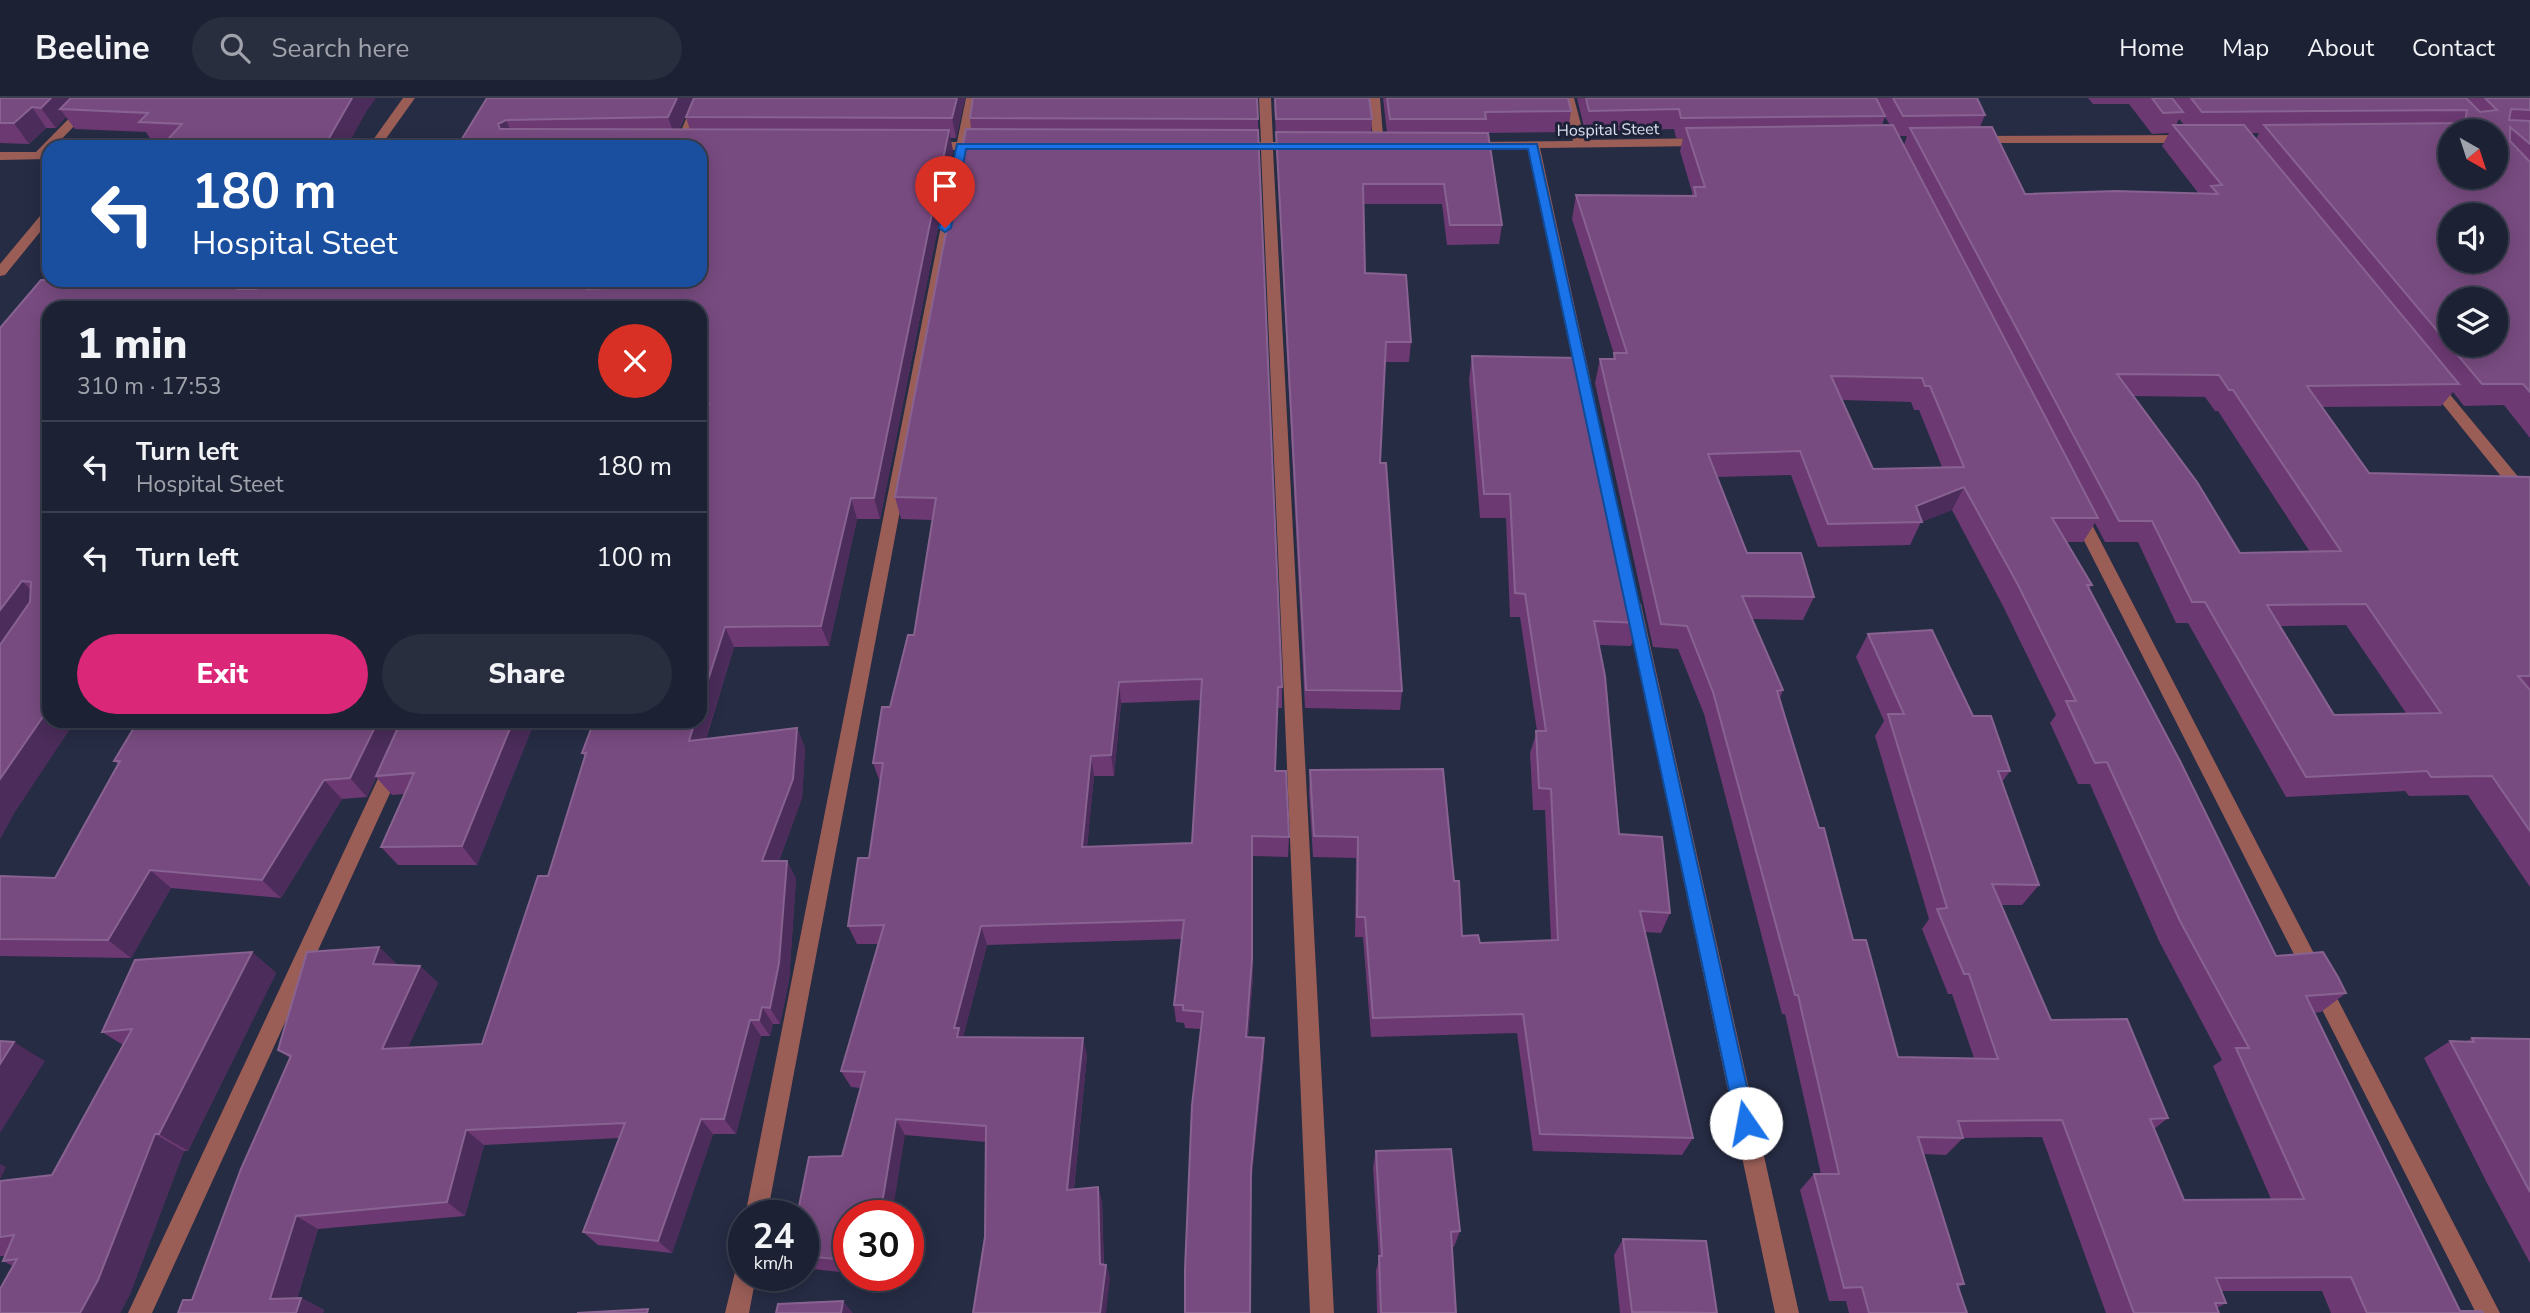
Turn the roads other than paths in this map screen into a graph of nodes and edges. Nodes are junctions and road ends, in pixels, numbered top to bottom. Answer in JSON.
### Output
{"nodes":[{"id":1,"x":95,"y":98,"type":"edge"},
{"id":2,"x":408,"y":98,"type":"edge"},
{"id":3,"x":701,"y":98,"type":"edge"},
{"id":4,"x":972,"y":98,"type":"edge"},
{"id":5,"x":1265,"y":98,"type":"edge"},
{"id":6,"x":1374,"y":98,"type":"edge"},
{"id":7,"x":1568,"y":98,"type":"edge"},
{"id":8,"x":2186,"y":135,"type":"edge"},
{"id":9,"x":57,"y":140,"type":"edge"},
{"id":10,"x":379,"y":140,"type":"edge"},
{"id":11,"x":679,"y":140,"type":"edge"},
{"id":12,"x":1955,"y":140,"type":"edge"},
{"id":13,"x":1724,"y":142,"type":"edge"},
{"id":14,"x":1317,"y":145,"type":"edge"},
{"id":15,"x":1394,"y":145,"type":"edge"},
{"id":16,"x":1580,"y":145,"type":"junction"},
{"id":17,"x":919,"y":146,"type":"edge"},
{"id":18,"x":961,"y":146,"type":"junction"},
{"id":19,"x":1003,"y":146,"type":"edge"},
{"id":20,"x":1225,"y":146,"type":"edge"},
{"id":21,"x":1267,"y":146,"type":"junction"},
{"id":22,"x":1449,"y":146,"type":"edge"},
{"id":23,"x":1533,"y":146,"type":"junction"},
{"id":24,"x":42,"y":155,"type":"edge"},
{"id":25,"x":0,"y":156,"type":"edge"},
{"id":26,"x":42,"y":221,"type":"edge"},
{"id":27,"x":0,"y":272,"type":"edge"},
{"id":28,"x":2426,"y":374,"type":"edge"},
{"id":29,"x":1589,"y":404,"type":"edge"},
{"id":30,"x":2071,"y":498,"type":"edge"},
{"id":31,"x":2530,"y":502,"type":"edge"},
{"id":32,"x":1627,"y":580,"type":"edge"},
{"id":33,"x":411,"y":728,"type":"edge"},
{"id":34,"x":759,"y":1200,"type":"edge"},
{"id":35,"x":741,"y":1291,"type":"edge"},
{"id":36,"x":140,"y":1313,"type":"edge"},
{"id":37,"x":737,"y":1313,"type":"edge"},
{"id":38,"x":1322,"y":1313,"type":"edge"},
{"id":39,"x":1787,"y":1313,"type":"edge"},
{"id":40,"x":2488,"y":1313,"type":"edge"}],
"edges":[{"from":1,"to":9,"type":"street"},
{"from":2,"to":10,"type":"street"},
{"from":3,"to":11,"type":"street"},
{"from":4,"to":18,"type":"street"},
{"from":5,"to":21,"type":"street"},
{"from":6,"to":15,"type":"street"},
{"from":7,"to":16,"type":"street"},
{"from":8,"to":12,"type":"street"},
{"from":13,"to":16,"type":"street","name":"Hospital Steet"},
{"from":14,"to":21,"type":"street"},
{"from":16,"to":23,"type":"street","name":"Hospital Steet"},
{"from":17,"to":18,"type":"street"},
{"from":18,"to":19,"type":"street"},
{"from":18,"to":34,"type":"street"},
{"from":20,"to":21,"type":"street"},
{"from":21,"to":38,"type":"street"},
{"from":22,"to":23,"type":"street","name":"Hospital Steet"},
{"from":23,"to":29,"type":"street"},
{"from":24,"to":25,"type":"street"},
{"from":26,"to":27,"type":"street"},
{"from":28,"to":31,"type":"street"},
{"from":30,"to":40,"type":"street"},
{"from":32,"to":39,"type":"street"},
{"from":33,"to":36,"type":"street"},
{"from":35,"to":37,"type":"street"}]}
